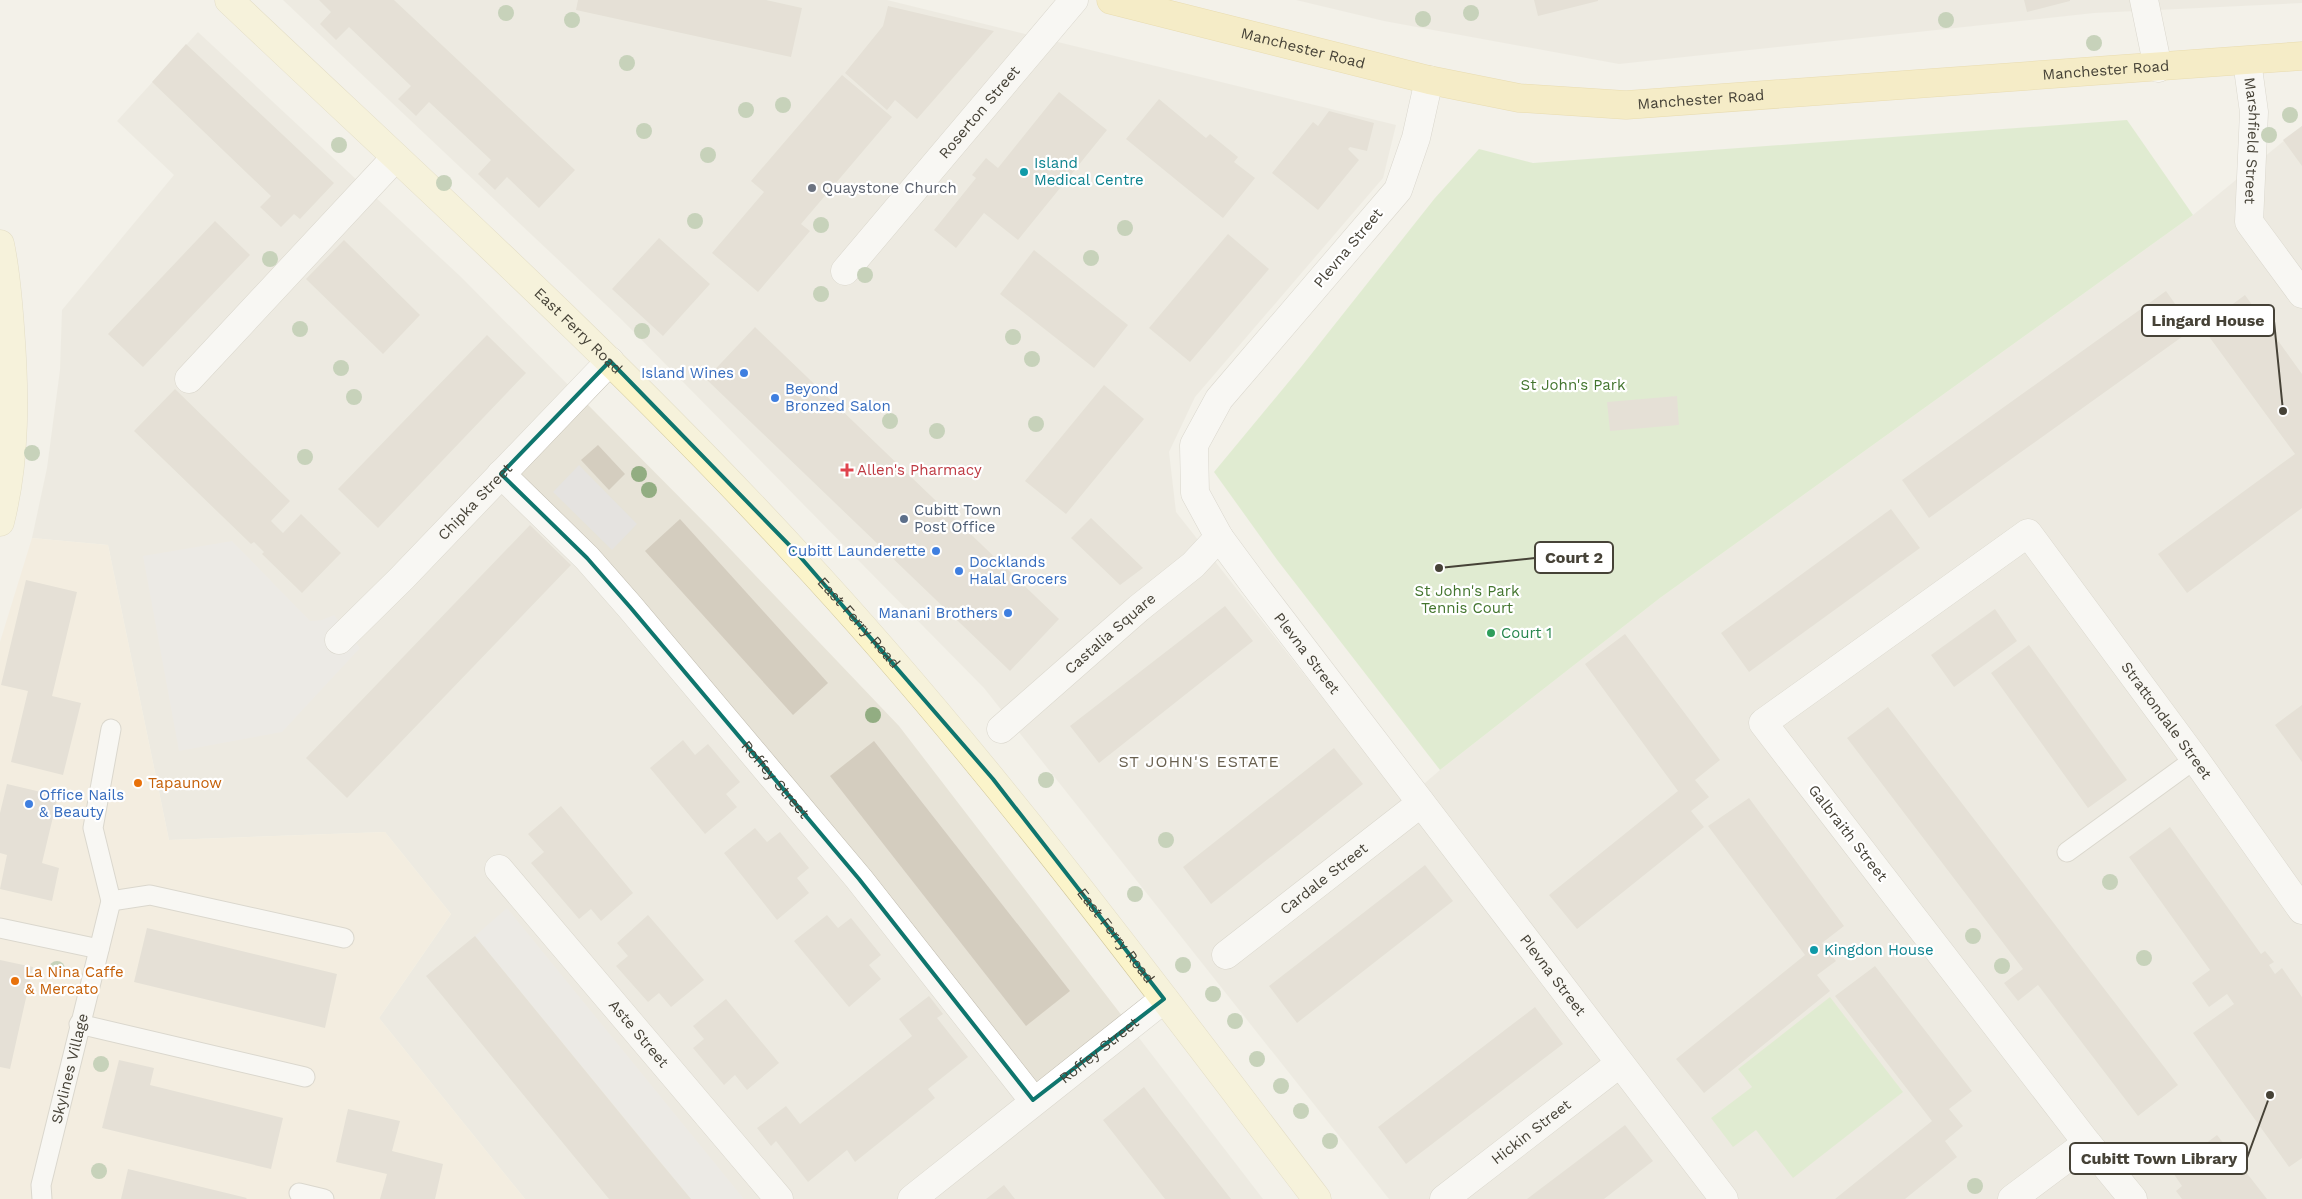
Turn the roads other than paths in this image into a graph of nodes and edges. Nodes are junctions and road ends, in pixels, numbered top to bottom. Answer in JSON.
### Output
{"nodes":[{"id":1,"x":229,"y":0,"type":"edge"},
{"id":2,"x":1074,"y":0,"type":"edge"},
{"id":3,"x":1111,"y":0,"type":"edge"},
{"id":4,"x":2144,"y":0,"type":"edge"},
{"id":5,"x":2302,"y":56,"type":"edge"},
{"id":6,"x":2247,"y":61,"type":"junction"},
{"id":7,"x":2158,"y":68,"type":"junction"},
{"id":8,"x":1429,"y":80,"type":"junction"},
{"id":9,"x":395,"y":158,"type":"junction"},
{"id":10,"x":0,"y":244,"type":"edge"},
{"id":11,"x":3,"y":269,"type":"edge"},
{"id":12,"x":845,"y":271,"type":"dead end"},
{"id":13,"x":2302,"y":294,"type":"edge"},
{"id":14,"x":610,"y":361,"type":"junction"},
{"id":15,"x":189,"y":379,"type":"dead end"},
{"id":16,"x":501,"y":474,"type":"junction"},
{"id":17,"x":0,"y":522,"type":"edge"},
{"id":18,"x":2028,"y":533,"type":"joint"},
{"id":19,"x":1219,"y":537,"type":"junction"},
{"id":20,"x":339,"y":640,"type":"dead end"},
{"id":21,"x":111,"y":729,"type":"dead end"},
{"id":22,"x":1001,"y":729,"type":"dead end"},
{"id":23,"x":2195,"y":759,"type":"junction"},
{"id":24,"x":1421,"y":803,"type":"junction"},
{"id":25,"x":2067,"y":852,"type":"dead end"},
{"id":26,"x":499,"y":869,"type":"dead end"},
{"id":27,"x":111,"y":901,"type":"junction"},
{"id":28,"x":2302,"y":910,"type":"edge"},
{"id":29,"x":0,"y":928,"type":"edge"},
{"id":30,"x":344,"y":938,"type":"dead end"},
{"id":31,"x":99,"y":949,"type":"junction"},
{"id":32,"x":1226,"y":955,"type":"dead end"},
{"id":33,"x":1164,"y":998,"type":"junction"},
{"id":34,"x":79,"y":1024,"type":"junction"},
{"id":35,"x":1619,"y":1064,"type":"junction"},
{"id":36,"x":305,"y":1077,"type":"dead end"},
{"id":37,"x":1033,"y":1100,"type":"junction"},
{"id":38,"x":2087,"y":1143,"type":"junction"},
{"id":39,"x":299,"y":1193,"type":"dead end"},
{"id":40,"x":42,"y":1199,"type":"edge"},
{"id":41,"x":324,"y":1199,"type":"edge"},
{"id":42,"x":779,"y":1199,"type":"edge"},
{"id":43,"x":912,"y":1199,"type":"edge"},
{"id":44,"x":1317,"y":1199,"type":"edge"},
{"id":45,"x":1444,"y":1199,"type":"edge"},
{"id":46,"x":1724,"y":1199,"type":"edge"},
{"id":47,"x":2012,"y":1199,"type":"edge"},
{"id":48,"x":2132,"y":1199,"type":"edge"}],
"edges":[{"from":1,"to":9,"type":"street","name":"East Ferry Road"},
{"from":2,"to":12,"type":"street","name":"Roserton Street"},
{"from":3,"to":8,"type":"main road","name":"Manchester Road"},
{"from":4,"to":7,"type":"street"},
{"from":5,"to":6,"type":"main road","name":"Manchester Road"},
{"from":6,"to":7,"type":"main road","name":"Manchester Road"},
{"from":6,"to":13,"type":"street","name":"Marshfield Street"},
{"from":7,"to":8,"type":"main road","name":"Manchester Road"},
{"from":8,"to":19,"type":"street","name":"Plevna Street"},
{"from":9,"to":14,"type":"street","name":"East Ferry Road"},
{"from":9,"to":15,"type":"street"},
{"from":10,"to":11,"type":"street"},
{"from":11,"to":17,"type":"street"},
{"from":14,"to":16,"type":"street","name":"Chipka Street"},
{"from":14,"to":33,"type":"street","name":"East Ferry Road"},
{"from":16,"to":20,"type":"street","name":"Chipka Street"},
{"from":16,"to":37,"type":"street","name":"Roffey Street"},
{"from":18,"to":23,"type":"street","name":"Strattondale Street"},
{"from":18,"to":38,"type":"street","name":"Galbraith Street"},
{"from":19,"to":22,"type":"street","name":"Castalia Square"},
{"from":19,"to":24,"type":"street","name":"Plevna Street"},
{"from":21,"to":27,"type":"lane"},
{"from":23,"to":25,"type":"lane"},
{"from":23,"to":28,"type":"street","name":"Strattondale Street"},
{"from":24,"to":32,"type":"street","name":"Cardale Street"},
{"from":24,"to":35,"type":"street","name":"Plevna Street"},
{"from":26,"to":42,"type":"street","name":"Aste Street"},
{"from":27,"to":30,"type":"lane"},
{"from":27,"to":31,"type":"lane","name":"Skylines Village"},
{"from":29,"to":31,"type":"lane"},
{"from":31,"to":34,"type":"lane","name":"Skylines Village"},
{"from":33,"to":37,"type":"street","name":"Roffey Street"},
{"from":33,"to":44,"type":"street","name":"East Ferry Road"},
{"from":34,"to":36,"type":"lane"},
{"from":34,"to":40,"type":"lane","name":"Skylines Village"},
{"from":35,"to":45,"type":"street","name":"Hickin Street"},
{"from":35,"to":46,"type":"street","name":"Plevna Street"},
{"from":37,"to":43,"type":"street","name":"Roffey Street"},
{"from":38,"to":47,"type":"street"},
{"from":38,"to":48,"type":"street","name":"Galbraith Street"},
{"from":39,"to":41,"type":"lane"}]}
